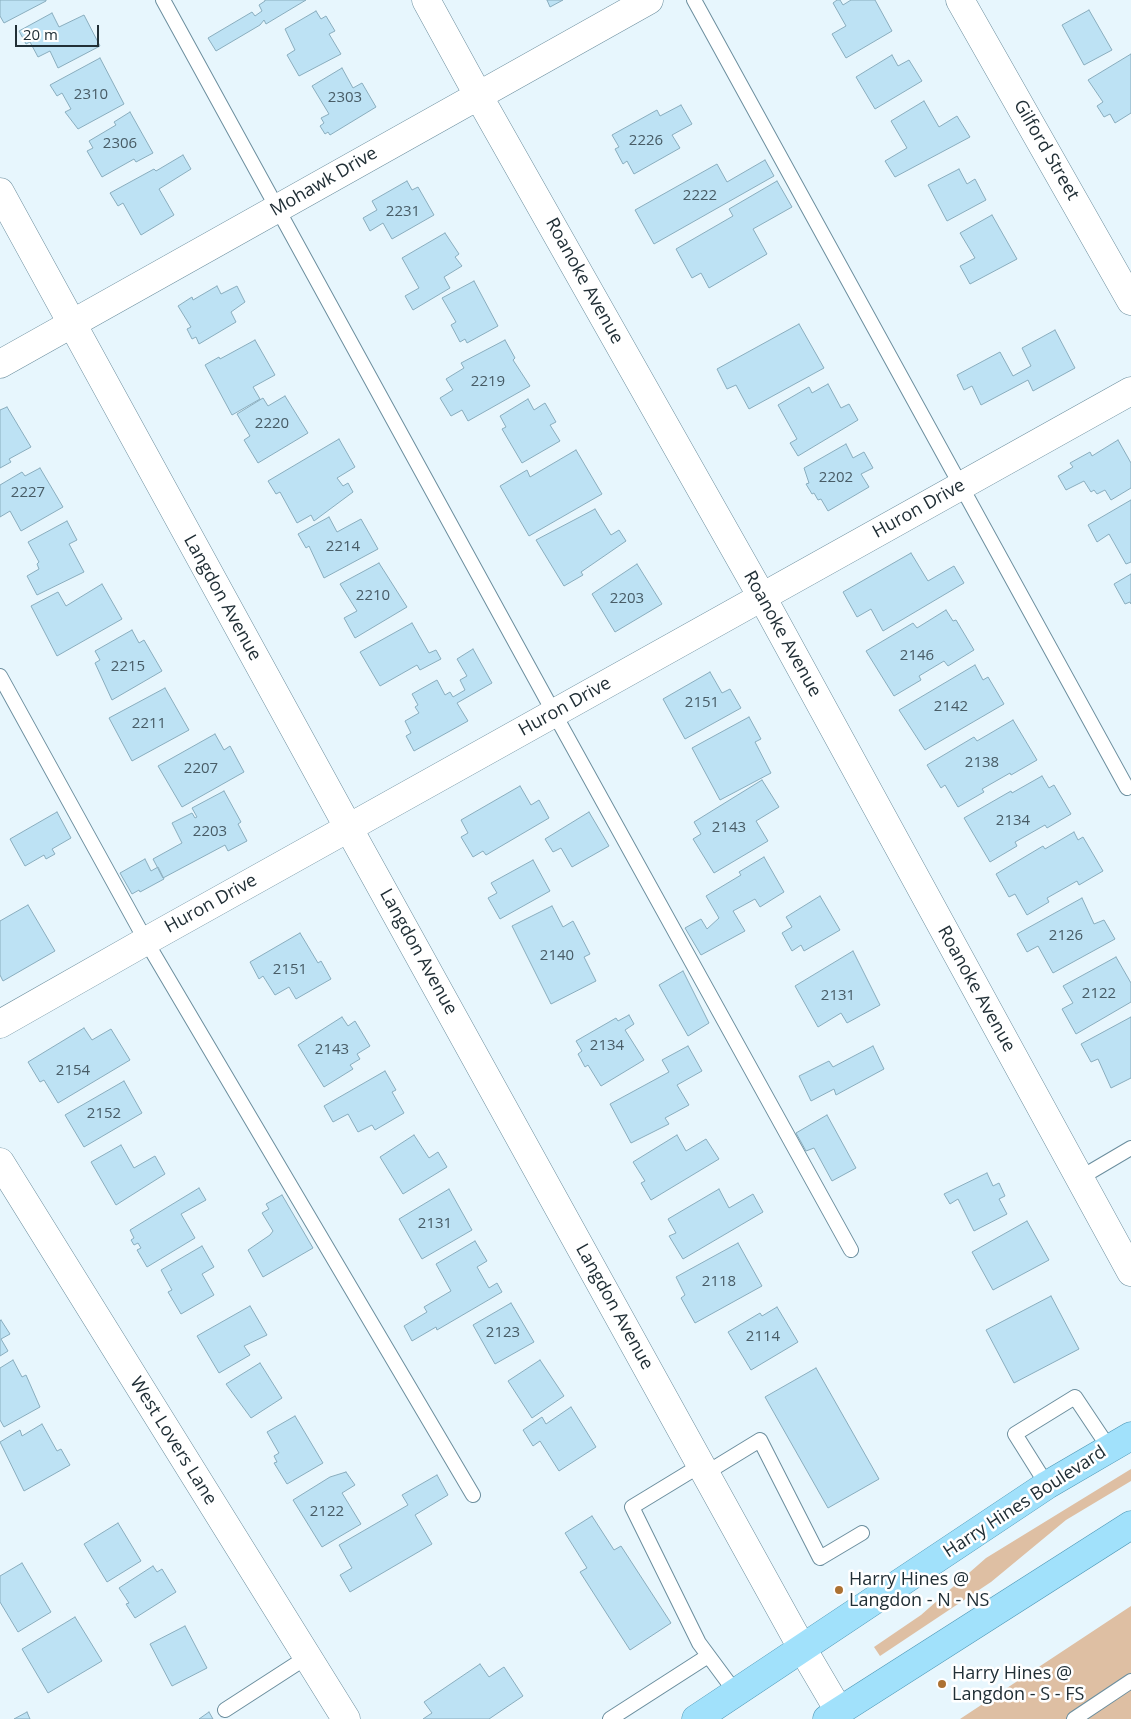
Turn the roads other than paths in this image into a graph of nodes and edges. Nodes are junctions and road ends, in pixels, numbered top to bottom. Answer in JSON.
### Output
{"nodes":[{"id":1,"x":163,"y":0,"type":"edge"},
{"id":2,"x":426,"y":0,"type":"edge"},
{"id":3,"x":649,"y":0,"type":"edge"},
{"id":4,"x":694,"y":0,"type":"edge"},
{"id":5,"x":960,"y":0,"type":"edge"},
{"id":6,"x":478,"y":95,"type":"junction"},
{"id":7,"x":0,"y":192,"type":"edge"},
{"id":8,"x":277,"y":209,"type":"junction"},
{"id":9,"x":1131,"y":301,"type":"edge"},
{"id":10,"x":73,"y":324,"type":"junction"},
{"id":11,"x":0,"y":364,"type":"edge"},
{"id":12,"x":1131,"y":391,"type":"edge"},
{"id":13,"x":960,"y":486,"type":"junction"},
{"id":14,"x":762,"y":597,"type":"junction"},
{"id":15,"x":0,"y":676,"type":"edge"},
{"id":16,"x":554,"y":713,"type":"junction"},
{"id":17,"x":1127,"y":788,"type":"dead end"},
{"id":18,"x":348,"y":827,"type":"junction"},
{"id":19,"x":146,"y":941,"type":"junction"},
{"id":20,"x":0,"y":1024,"type":"edge"},
{"id":21,"x":1131,"y":1148,"type":"edge"},
{"id":22,"x":0,"y":1162,"type":"edge"},
{"id":23,"x":1080,"y":1178,"type":"junction"},
{"id":24,"x":851,"y":1250,"type":"dead end"},
{"id":25,"x":1131,"y":1272,"type":"edge"},
{"id":26,"x":1120,"y":1442,"type":"edge"},
{"id":27,"x":704,"y":1469,"type":"junction"},
{"id":28,"x":1047,"y":1485,"type":"junction"},
{"id":29,"x":473,"y":1495,"type":"dead end"},
{"id":30,"x":1131,"y":1525,"type":"edge"},
{"id":31,"x":862,"y":1533,"type":"dead end"},
{"id":32,"x":802,"y":1648,"type":"junction"},
{"id":33,"x":307,"y":1656,"type":"junction"},
{"id":34,"x":708,"y":1656,"type":"junction"},
{"id":35,"x":1131,"y":1681,"type":"edge"},
{"id":36,"x":736,"y":1692,"type":"junction"},
{"id":37,"x":224,"y":1710,"type":"dead end"},
{"id":38,"x":833,"y":1715,"type":"edge"},
{"id":39,"x":346,"y":1719,"type":"edge"},
{"id":40,"x":610,"y":1719,"type":"edge"},
{"id":41,"x":696,"y":1719,"type":"edge"},
{"id":42,"x":1074,"y":1719,"type":"edge"}],
"edges":[{"from":1,"to":8,"type":"lane"},
{"from":2,"to":6,"type":"street","name":"Roanoke Avenue"},
{"from":3,"to":6,"type":"street","name":"Mohawk Drive"},
{"from":4,"to":13,"type":"lane"},
{"from":5,"to":9,"type":"street","name":"Gilford Street"},
{"from":6,"to":8,"type":"street","name":"Mohawk Drive"},
{"from":6,"to":14,"type":"street","name":"Roanoke Avenue"},
{"from":7,"to":10,"type":"street","name":"Langdon Avenue"},
{"from":8,"to":10,"type":"street","name":"Mohawk Drive"},
{"from":8,"to":16,"type":"lane"},
{"from":10,"to":11,"type":"street","name":"Mohawk Drive"},
{"from":10,"to":18,"type":"street","name":"Langdon Avenue"},
{"from":12,"to":13,"type":"street","name":"Huron Drive"},
{"from":13,"to":14,"type":"street","name":"Huron Drive"},
{"from":13,"to":17,"type":"lane"},
{"from":14,"to":16,"type":"street","name":"Huron Drive"},
{"from":14,"to":23,"type":"street","name":"Roanoke Avenue"},
{"from":15,"to":19,"type":"lane"},
{"from":16,"to":18,"type":"street","name":"Huron Drive"},
{"from":16,"to":24,"type":"lane"},
{"from":18,"to":19,"type":"street","name":"Huron Drive"},
{"from":18,"to":27,"type":"street","name":"Langdon Avenue"},
{"from":19,"to":20,"type":"street","name":"Huron Drive"},
{"from":19,"to":29,"type":"lane"},
{"from":21,"to":23,"type":"lane"},
{"from":22,"to":33,"type":"street","name":"West Lovers Lane"},
{"from":23,"to":25,"type":"street","name":"Roanoke Avenue"},
{"from":26,"to":28,"type":"main road","name":"Harry Hines Boulevard"},
{"from":26,"to":28,"type":"lane"},
{"from":27,"to":31,"type":"lane"},
{"from":27,"to":32,"type":"street","name":"Langdon Avenue"},
{"from":27,"to":34,"type":"lane"},
{"from":28,"to":32,"type":"main road","name":"Harry Hines Boulevard"},
{"from":30,"to":38,"type":"main road"},
{"from":32,"to":36,"type":"main road","name":"Harry Hines Boulevard"},
{"from":32,"to":38,"type":"street","name":"Langdon Avenue"},
{"from":33,"to":37,"type":"lane"},
{"from":33,"to":39,"type":"street","name":"West Lovers Lane"},
{"from":34,"to":36,"type":"lane"},
{"from":34,"to":40,"type":"lane"},
{"from":35,"to":42,"type":"lane"},
{"from":36,"to":41,"type":"main road","name":"Harry Hines Boulevard"}]}
